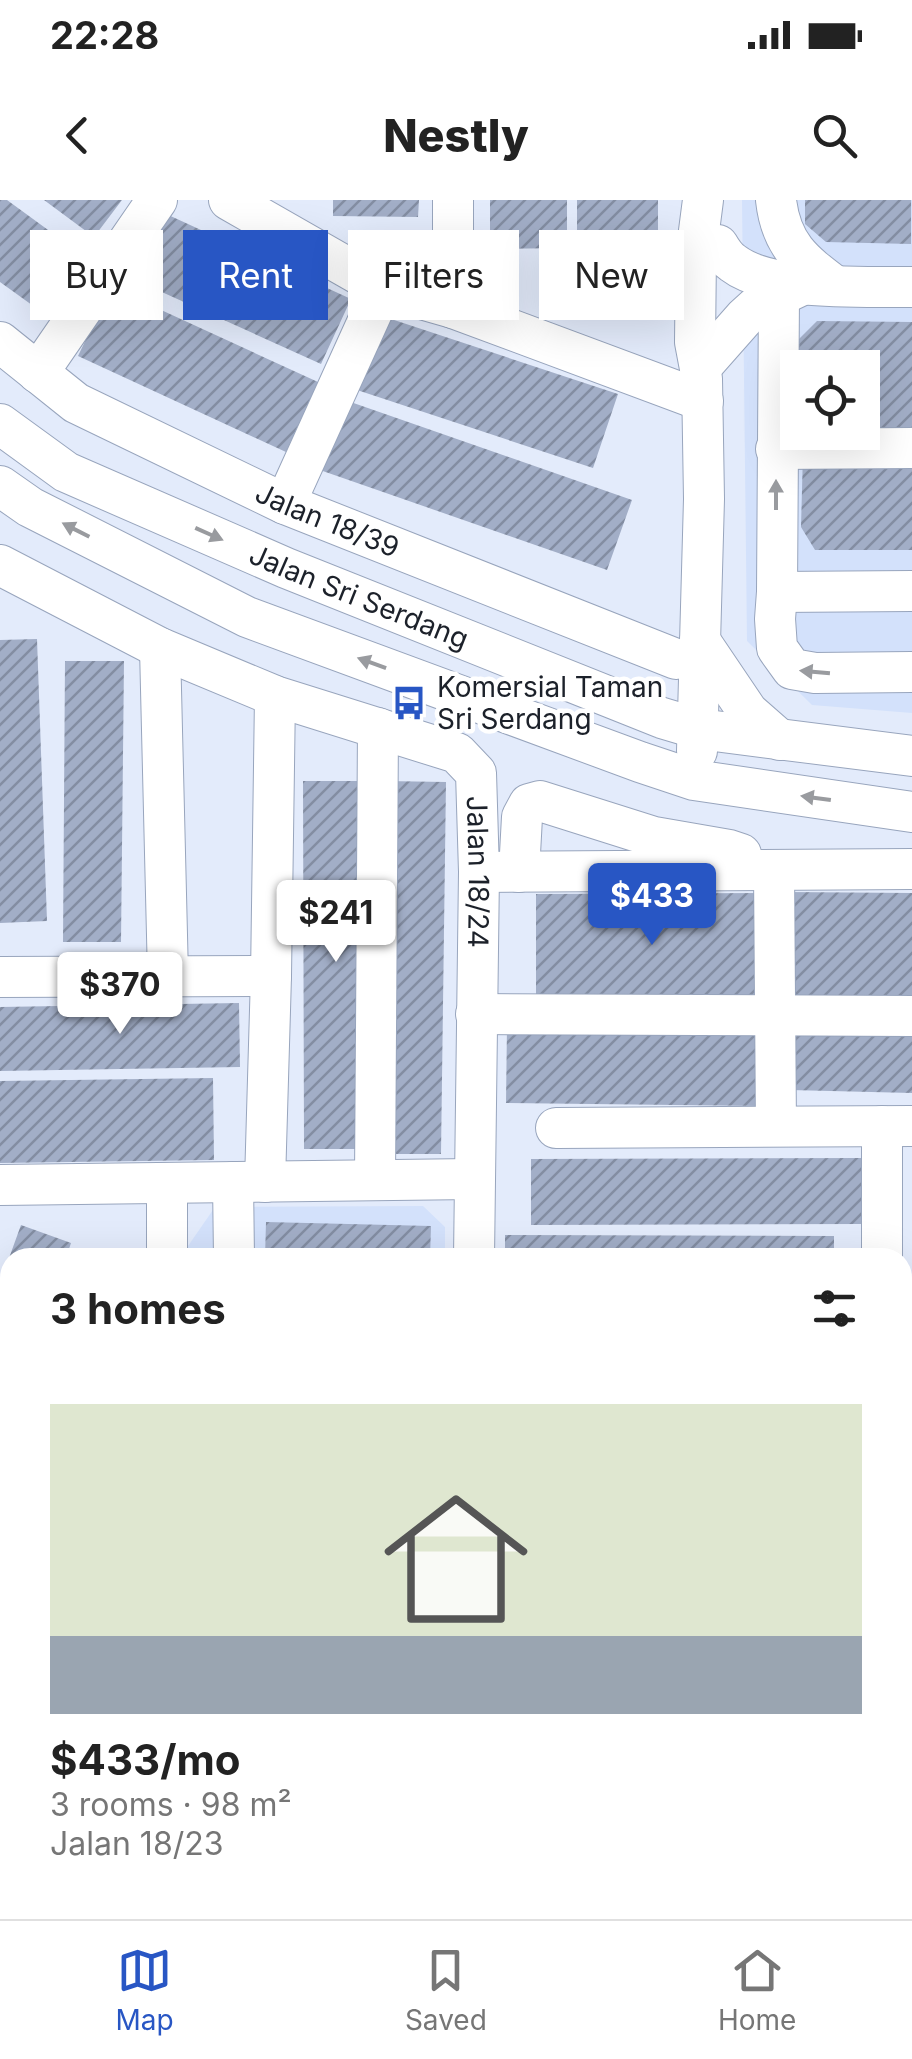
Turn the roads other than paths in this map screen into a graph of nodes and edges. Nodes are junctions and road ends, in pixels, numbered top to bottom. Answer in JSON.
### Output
{"nodes":[{"id":1,"x":157,"y":200,"type":"edge"},
{"id":2,"x":229,"y":200,"type":"edge"},
{"id":3,"x":452,"y":200,"type":"edge"},
{"id":4,"x":705,"y":200,"type":"edge"},
{"id":5,"x":776,"y":200,"type":"edge"},
{"id":6,"x":452,"y":230,"type":"edge"},
{"id":7,"x":718,"y":246,"type":"junction"},
{"id":8,"x":348,"y":268,"type":"edge"},
{"id":9,"x":912,"y":287,"type":"edge"},
{"id":10,"x":805,"y":288,"type":"junction"},
{"id":11,"x":696,"y":310,"type":"junction"},
{"id":12,"x":368,"y":320,"type":"edge"},
{"id":13,"x":485,"y":320,"type":"edge"},
{"id":14,"x":0,"y":342,"type":"edge"},
{"id":15,"x":708,"y":371,"type":"junction"},
{"id":16,"x":38,"y":373,"type":"junction"},
{"id":17,"x":645,"y":381,"type":"junction"},
{"id":18,"x":0,"y":424,"type":"edge"},
{"id":19,"x":912,"y":448,"type":"edge"},
{"id":20,"x":776,"y":449,"type":"junction"},
{"id":21,"x":704,"y":462,"type":"junction"},
{"id":22,"x":0,"y":486,"type":"edge"},
{"id":23,"x":285,"y":504,"type":"junction"},
{"id":24,"x":0,"y":564,"type":"edge"},
{"id":25,"x":777,"y":592,"type":"junction"},
{"id":26,"x":912,"y":592,"type":"edge"},
{"id":27,"x":160,"y":648,"type":"junction"},
{"id":28,"x":688,"y":650,"type":"junction"},
{"id":29,"x":912,"y":672,"type":"edge"},
{"id":30,"x":592,"y":690,"type":"junction"},
{"id":31,"x":275,"y":696,"type":"junction"},
{"id":32,"x":378,"y":728,"type":"junction"},
{"id":33,"x":699,"y":729,"type":"junction"},
{"id":34,"x":780,"y":740,"type":"junction"},
{"id":35,"x":912,"y":756,"type":"edge"},
{"id":36,"x":694,"y":780,"type":"junction"},
{"id":37,"x":912,"y":812,"type":"edge"},
{"id":38,"x":912,"y":870,"type":"edge"},
{"id":39,"x":769,"y":871,"type":"junction"},
{"id":40,"x":479,"y":872,"type":"junction"},
{"id":41,"x":519,"y":872,"type":"junction"},
{"id":42,"x":168,"y":976,"type":"junction"},
{"id":43,"x":271,"y":976,"type":"junction"},
{"id":44,"x":0,"y":977,"type":"edge"},
{"id":45,"x":476,"y":1014,"type":"junction"},
{"id":46,"x":775,"y":1016,"type":"junction"},
{"id":47,"x":912,"y":1016,"type":"edge"},
{"id":48,"x":776,"y":1126,"type":"junction"},
{"id":49,"x":897,"y":1126,"type":"edge"},
{"id":50,"x":556,"y":1128,"type":"dead end"},
{"id":51,"x":473,"y":1179,"type":"junction"},
{"id":52,"x":375,"y":1180,"type":"junction"},
{"id":53,"x":249,"y":1182,"type":"junction"},
{"id":54,"x":168,"y":1183,"type":"junction"},
{"id":55,"x":0,"y":1184,"type":"edge"},
{"id":56,"x":167,"y":1248,"type":"edge"},
{"id":57,"x":236,"y":1248,"type":"edge"},
{"id":58,"x":474,"y":1248,"type":"edge"},
{"id":59,"x":883,"y":1248,"type":"edge"}],
"edges":[{"from":1,"to":16,"type":"street"},
{"from":2,"to":8,"type":"street"},
{"from":3,"to":6,"type":"street"},
{"from":4,"to":7,"type":"street"},
{"from":4,"to":11,"type":"street"},
{"from":5,"to":10,"type":"street"},
{"from":7,"to":10,"type":"street"},
{"from":7,"to":15,"type":"street"},
{"from":9,"to":10,"type":"street"},
{"from":10,"to":15,"type":"street"},
{"from":10,"to":20,"type":"street"},
{"from":11,"to":15,"type":"street"},
{"from":11,"to":17,"type":"street"},
{"from":12,"to":23,"type":"street"},
{"from":13,"to":17,"type":"street"},
{"from":14,"to":16,"type":"street","name":"Jalan 18/39"},
{"from":15,"to":17,"type":"street"},
{"from":15,"to":21,"type":"street"},
{"from":16,"to":23,"type":"street","name":"Jalan 18/39"},
{"from":17,"to":21,"type":"street"},
{"from":18,"to":30,"type":"street","name":"Jalan Sri Serdang","one_way":true},
{"from":19,"to":20,"type":"street"},
{"from":25,"to":20,"type":"street","one_way":true},
{"from":21,"to":28,"type":"street"},
{"from":36,"to":22,"type":"street","name":"Jalan Sri Serdang","one_way":true},
{"from":23,"to":28,"type":"street","name":"Jalan 18/39"},
{"from":24,"to":27,"type":"street","name":"Jalan 18/24"},
{"from":25,"to":26,"type":"street"},
{"from":29,"to":25,"type":"street","one_way":true},
{"from":27,"to":31,"type":"street","name":"Jalan 18/24"},
{"from":27,"to":42,"type":"street"},
{"from":28,"to":30,"type":"street"},
{"from":28,"to":33,"type":"street"},
{"from":28,"to":34,"type":"street"},
{"from":30,"to":33,"type":"street","name":"Jalan Sri Serdang"},
{"from":31,"to":32,"type":"street","name":"Jalan 18/24"},
{"from":31,"to":43,"type":"street"},
{"from":32,"to":40,"type":"street","name":"Jalan 18/24"},
{"from":32,"to":52,"type":"street"},
{"from":33,"to":34,"type":"street","name":"Jalan Sri Serdang"},
{"from":33,"to":36,"type":"street"},
{"from":34,"to":35,"type":"street","name":"Jalan Sri Serdang"},
{"from":37,"to":36,"type":"street","name":"Jalan Sri Serdang","one_way":true},
{"from":38,"to":39,"type":"street"},
{"from":39,"to":41,"type":"street"},
{"from":39,"to":41,"type":"street"},
{"from":39,"to":46,"type":"street"},
{"from":40,"to":41,"type":"street"},
{"from":40,"to":45,"type":"street","name":"Jalan 18/24"},
{"from":42,"to":43,"type":"street"},
{"from":42,"to":44,"type":"street"},
{"from":43,"to":53,"type":"street"},
{"from":45,"to":46,"type":"street"},
{"from":45,"to":51,"type":"street","name":"Jalan 18/24"},
{"from":46,"to":47,"type":"street"},
{"from":46,"to":48,"type":"street"},
{"from":48,"to":49,"type":"street"},
{"from":48,"to":50,"type":"street"},
{"from":49,"to":59,"type":"street"},
{"from":51,"to":52,"type":"street"},
{"from":51,"to":58,"type":"street","name":"Jalan 18/24"},
{"from":52,"to":53,"type":"street"},
{"from":53,"to":54,"type":"street"},
{"from":53,"to":57,"type":"street"},
{"from":54,"to":55,"type":"street"},
{"from":54,"to":56,"type":"street"}]}
